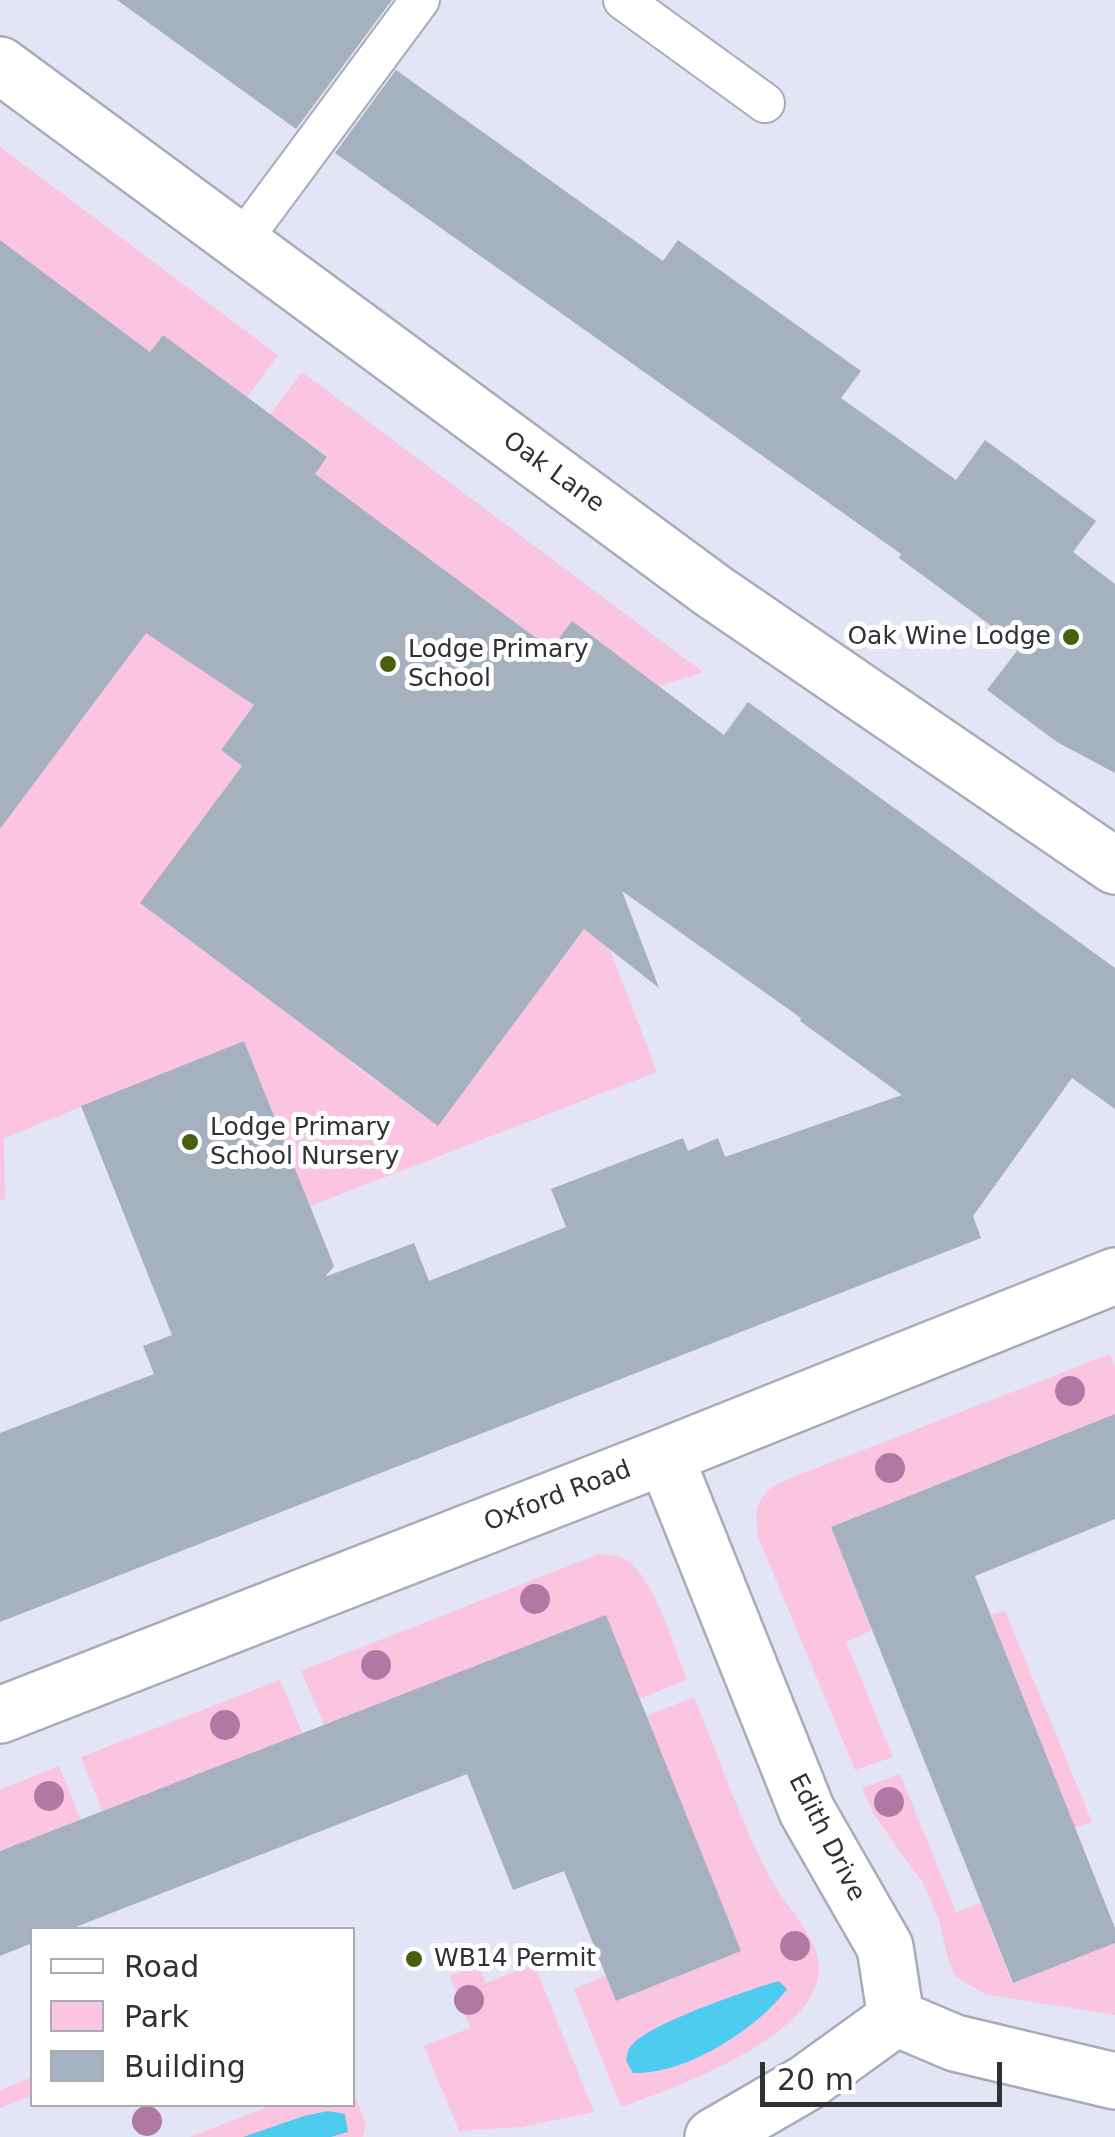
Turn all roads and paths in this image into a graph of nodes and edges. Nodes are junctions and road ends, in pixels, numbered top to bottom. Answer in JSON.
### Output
{"nodes":[{"id":1,"x":420,"y":0,"type":"edge"},
{"id":2,"x":623,"y":0,"type":"edge"},
{"id":3,"x":0,"y":65,"type":"edge"},
{"id":4,"x":765,"y":103,"type":"dead end"},
{"id":5,"x":240,"y":243,"type":"junction"},
{"id":6,"x":1115,"y":866,"type":"edge"},
{"id":7,"x":1115,"y":1276,"type":"edge"},
{"id":8,"x":665,"y":1456,"type":"junction"},
{"id":9,"x":0,"y":1715,"type":"edge"},
{"id":10,"x":896,"y":2018,"type":"junction"},
{"id":11,"x":1115,"y":2081,"type":"edge"},
{"id":12,"x":714,"y":2137,"type":"edge"}],
"edges":[{"from":1,"to":5,"type":"lane"},
{"from":2,"to":4,"type":"lane"},
{"from":3,"to":5,"type":"street","name":"Oak Lane"},
{"from":5,"to":6,"type":"street","name":"Oak Lane"},
{"from":7,"to":8,"type":"street","name":"Oxford Road"},
{"from":8,"to":9,"type":"street","name":"Oxford Road"},
{"from":8,"to":10,"type":"street","name":"Edith Drive"},
{"from":10,"to":11,"type":"street"},
{"from":10,"to":12,"type":"street"}]}
